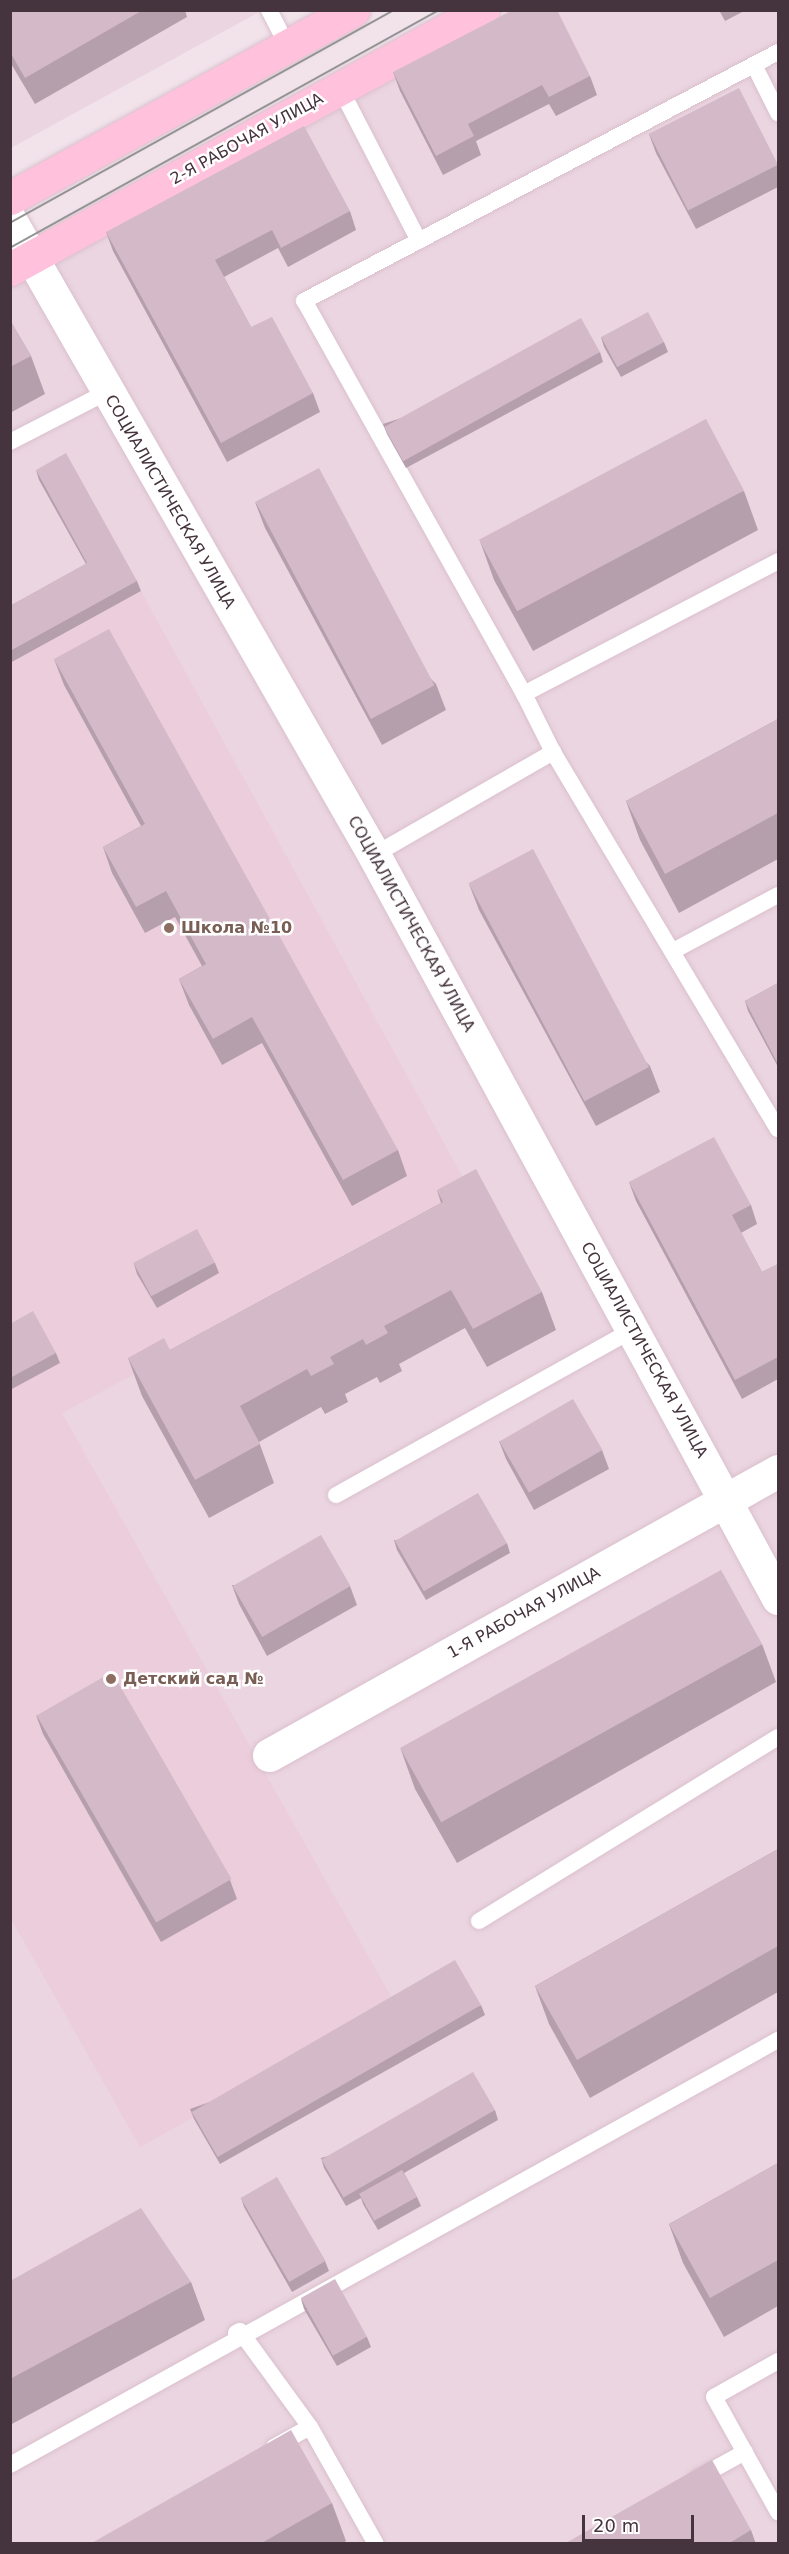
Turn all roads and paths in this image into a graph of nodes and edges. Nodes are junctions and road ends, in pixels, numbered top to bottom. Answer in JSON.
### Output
{"nodes":[{"id":1,"x":269,"y":10,"type":"edge"},
{"id":2,"x":353,"y":10,"type":"edge"},
{"id":3,"x":483,"y":10,"type":"edge"},
{"id":4,"x":288,"y":47,"type":"junction"},
{"id":5,"x":778,"y":52,"type":"edge"},
{"id":6,"x":754,"y":65,"type":"junction"},
{"id":7,"x":340,"y":88,"type":"junction"},
{"id":8,"x":778,"y":113,"type":"edge"},
{"id":9,"x":10,"y":198,"type":"edge"},
{"id":10,"x":10,"y":220,"type":"edge"},
{"id":11,"x":419,"y":241,"type":"junction"},
{"id":12,"x":21,"y":263,"type":"edge"},
{"id":13,"x":107,"y":393,"type":"junction"},
{"id":14,"x":10,"y":442,"type":"edge"},
{"id":15,"x":778,"y":561,"type":"edge"},
{"id":16,"x":524,"y":694,"type":"junction"},
{"id":17,"x":553,"y":752,"type":"junction"},
{"id":18,"x":374,"y":855,"type":"junction"},
{"id":19,"x":778,"y":896,"type":"edge"},
{"id":20,"x":673,"y":951,"type":"junction"},
{"id":21,"x":778,"y":1128,"type":"edge"},
{"id":22,"x":633,"y":1329,"type":"junction"},
{"id":23,"x":778,"y":1471,"type":"edge"},
{"id":24,"x":336,"y":1495,"type":"dead end"},
{"id":25,"x":726,"y":1501,"type":"junction"},
{"id":26,"x":778,"y":1598,"type":"edge"},
{"id":27,"x":778,"y":1737,"type":"edge"},
{"id":28,"x":269,"y":1755,"type":"dead end"},
{"id":29,"x":478,"y":1921,"type":"dead end"},
{"id":30,"x":778,"y":2040,"type":"edge"},
{"id":31,"x":778,"y":2361,"type":"edge"},
{"id":32,"x":310,"y":2427,"type":"junction"},
{"id":33,"x":745,"y":2452,"type":"junction"},
{"id":34,"x":258,"y":2456,"type":"edge"},
{"id":35,"x":10,"y":2460,"type":"edge"},
{"id":36,"x":10,"y":2465,"type":"edge"},
{"id":37,"x":683,"y":2486,"type":"edge"},
{"id":38,"x":778,"y":2512,"type":"edge"},
{"id":39,"x":376,"y":2544,"type":"edge"}],
"edges":[{"from":1,"to":4,"type":"lane"},
{"from":2,"to":4,"type":"main road"},
{"from":3,"to":7,"type":"main road","name":"2-Я РАБОЧАЯ УЛИЦА"},
{"from":4,"to":9,"type":"main road"},
{"from":5,"to":6,"type":"lane"},
{"from":6,"to":8,"type":"lane"},
{"from":6,"to":11,"type":"lane"},
{"from":7,"to":11,"type":"lane"},
{"from":7,"to":12,"type":"main road","name":"2-Я РАБОЧАЯ УЛИЦА"},
{"from":10,"to":12,"type":"street","name":"СОЦИАЛИСТИЧЕСКАЯ УЛИЦА"},
{"from":11,"to":16,"type":"lane"},
{"from":12,"to":13,"type":"street","name":"СОЦИАЛИСТИЧЕСКАЯ УЛИЦА"},
{"from":13,"to":14,"type":"lane"},
{"from":13,"to":18,"type":"street","name":"СОЦИАЛИСТИЧЕСКАЯ УЛИЦА"},
{"from":15,"to":16,"type":"lane"},
{"from":16,"to":17,"type":"lane"},
{"from":17,"to":18,"type":"lane"},
{"from":17,"to":20,"type":"lane"},
{"from":18,"to":22,"type":"street","name":"СОЦИАЛИСТИЧЕСКАЯ УЛИЦА"},
{"from":19,"to":20,"type":"lane"},
{"from":20,"to":21,"type":"lane"},
{"from":22,"to":24,"type":"lane"},
{"from":22,"to":25,"type":"street","name":"СОЦИАЛИСТИЧЕСКАЯ УЛИЦА"},
{"from":23,"to":25,"type":"street","name":"1-Я РАБОЧАЯ УЛИЦА"},
{"from":25,"to":26,"type":"street","name":"СОЦИАЛИСТИЧЕСКАЯ УЛИЦА"},
{"from":25,"to":28,"type":"street","name":"1-Я РАБОЧАЯ УЛИЦА"},
{"from":27,"to":29,"type":"lane"},
{"from":30,"to":36,"type":"lane"},
{"from":31,"to":33,"type":"lane"},
{"from":32,"to":34,"type":"lane"},
{"from":32,"to":35,"type":"lane"},
{"from":32,"to":39,"type":"lane"},
{"from":33,"to":37,"type":"lane"},
{"from":33,"to":38,"type":"lane"}]}
